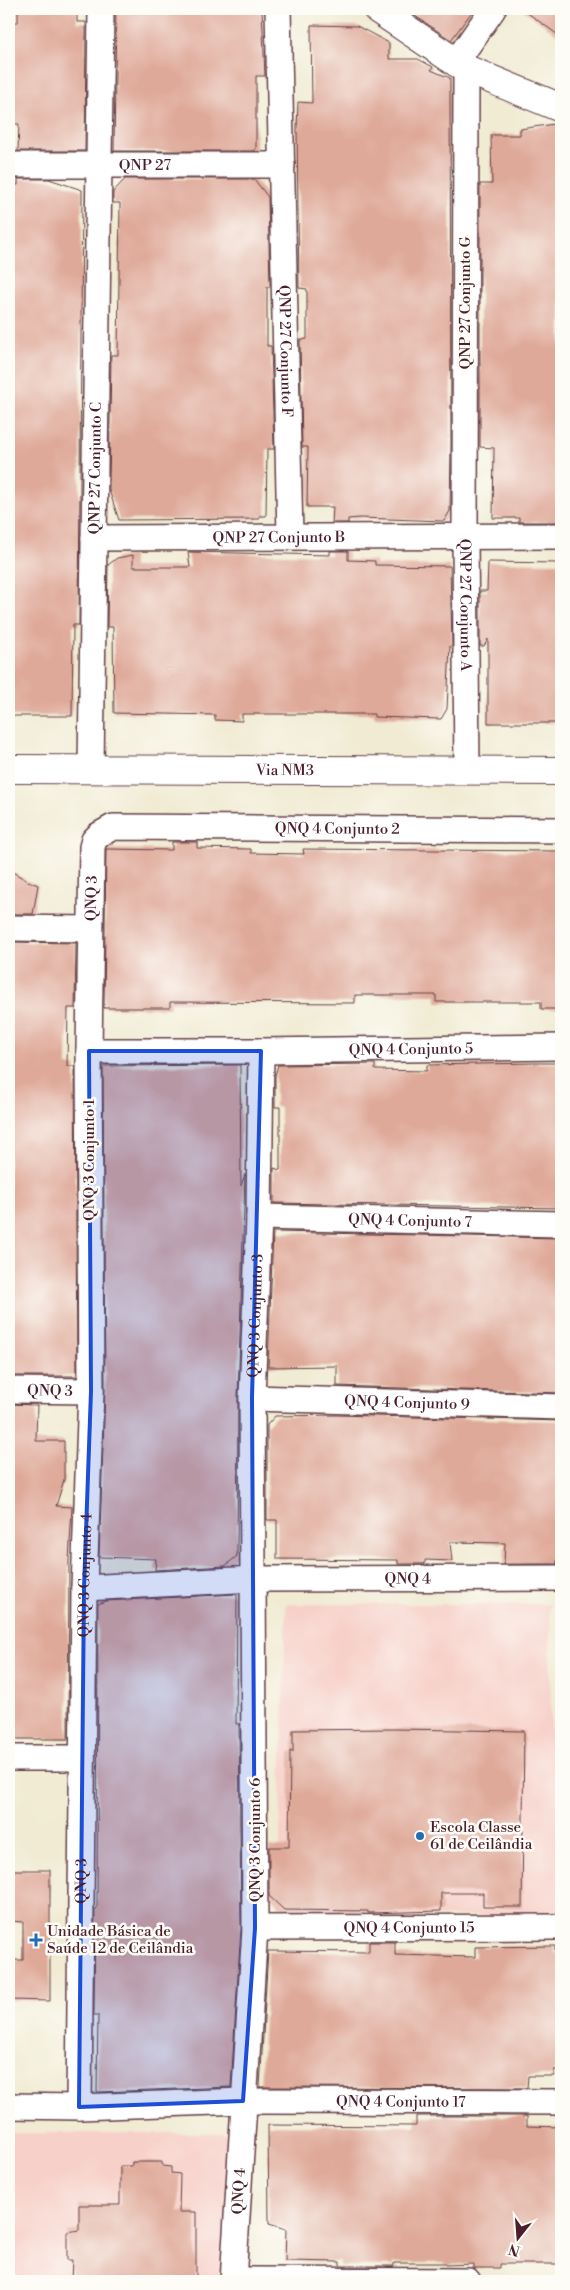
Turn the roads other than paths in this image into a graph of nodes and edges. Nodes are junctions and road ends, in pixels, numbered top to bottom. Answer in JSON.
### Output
{"nodes":[{"id":1,"x":101,"y":9,"type":"edge"},
{"id":2,"x":278,"y":9,"type":"edge"},
{"id":3,"x":377,"y":9,"type":"edge"},
{"id":4,"x":493,"y":9,"type":"edge"},
{"id":5,"x":461,"y":65,"type":"junction"},
{"id":6,"x":561,"y":108,"type":"edge"},
{"id":7,"x":282,"y":165,"type":"junction"},
{"id":8,"x":9,"y":166,"type":"edge"},
{"id":9,"x":98,"y":166,"type":"junction"},
{"id":10,"x":290,"y":536,"type":"junction"},
{"id":11,"x":465,"y":536,"type":"junction"},
{"id":12,"x":561,"y":536,"type":"edge"},
{"id":13,"x":94,"y":538,"type":"junction"},
{"id":14,"x":9,"y":769,"type":"edge"},
{"id":15,"x":91,"y":770,"type":"junction"},
{"id":16,"x":467,"y":771,"type":"junction"},
{"id":17,"x":561,"y":771,"type":"edge"},
{"id":18,"x":113,"y":826,"type":"joint"},
{"id":19,"x":561,"y":830,"type":"edge"},
{"id":20,"x":9,"y":928,"type":"edge"},
{"id":21,"x":90,"y":929,"type":"junction"},
{"id":22,"x":561,"y":1047,"type":"edge"},
{"id":23,"x":89,"y":1051,"type":"junction"},
{"id":24,"x":261,"y":1051,"type":"junction"},
{"id":25,"x":259,"y":1217,"type":"junction"},
{"id":26,"x":561,"y":1224,"type":"edge"},
{"id":27,"x":9,"y":1390,"type":"edge"},
{"id":28,"x":90,"y":1391,"type":"junction"},
{"id":29,"x":252,"y":1398,"type":"junction"},
{"id":30,"x":561,"y":1407,"type":"edge"},
{"id":31,"x":561,"y":1578,"type":"edge"},
{"id":32,"x":255,"y":1579,"type":"junction"},
{"id":33,"x":84,"y":1588,"type":"junction"},
{"id":34,"x":9,"y":1758,"type":"edge"},
{"id":35,"x":82,"y":1758,"type":"junction"},
{"id":36,"x":561,"y":1927,"type":"edge"},
{"id":37,"x":255,"y":1928,"type":"junction"},
{"id":38,"x":243,"y":2101,"type":"junction"},
{"id":39,"x":561,"y":2102,"type":"edge"},
{"id":40,"x":9,"y":2106,"type":"edge"},
{"id":41,"x":79,"y":2107,"type":"junction"},
{"id":42,"x":233,"y":2281,"type":"edge"},
{"id":43,"x":468,"y":2281,"type":"edge"}],
"edges":[{"from":1,"to":9,"type":"street","name":"QNP 27 Conjunto C"},
{"from":2,"to":7,"type":"street","name":"QNP 27 Conjunto F"},
{"from":3,"to":5,"type":"main road"},
{"from":4,"to":5,"type":"street"},
{"from":5,"to":6,"type":"main road"},
{"from":5,"to":11,"type":"street","name":"QNP 27 Conjunto G"},
{"from":7,"to":9,"type":"street","name":"QNP 27"},
{"from":7,"to":10,"type":"street","name":"QNP 27 Conjunto F"},
{"from":8,"to":9,"type":"street","name":"QNP 27"},
{"from":9,"to":13,"type":"street","name":"QNP 27 Conjunto C"},
{"from":10,"to":11,"type":"street","name":"QNP 27 Conjunto B"},
{"from":10,"to":13,"type":"street","name":"QNP 27 Conjunto B"},
{"from":11,"to":12,"type":"street","name":"QNP 27 Conjunto A"},
{"from":11,"to":16,"type":"street","name":"QNP 27 Conjunto A"},
{"from":13,"to":15,"type":"street","name":"QNP 27 Conjunto C"},
{"from":14,"to":15,"type":"main road","name":"Via NM3"},
{"from":15,"to":16,"type":"main road","name":"Via NM3"},
{"from":16,"to":17,"type":"main road","name":"Via NM3"},
{"from":18,"to":19,"type":"street","name":"QNQ 4 Conjunto 2"},
{"from":18,"to":21,"type":"street","name":"QNQ 3"},
{"from":20,"to":21,"type":"street","name":"QNQ 3"},
{"from":21,"to":23,"type":"street","name":"QNQ 3 Conjunto 1"},
{"from":22,"to":24,"type":"street","name":"QNQ 4 Conjunto 5"},
{"from":23,"to":24,"type":"street"},
{"from":23,"to":28,"type":"street","name":"QNQ 3 Conjunto 1"},
{"from":24,"to":25,"type":"street","name":"QNQ 3 Conjunto 3"},
{"from":25,"to":26,"type":"street","name":"QNQ 4 Conjunto 7"},
{"from":25,"to":29,"type":"street","name":"QNQ 3 Conjunto 3"},
{"from":27,"to":28,"type":"street","name":"QNQ 3"},
{"from":28,"to":33,"type":"street","name":"QNQ 3 Conjunto 4"},
{"from":29,"to":30,"type":"street","name":"QNQ 4 Conjunto 9"},
{"from":29,"to":32,"type":"street","name":"QNQ 3 Conjunto 3"},
{"from":31,"to":32,"type":"street","name":"QNQ 4"},
{"from":32,"to":33,"type":"street"},
{"from":32,"to":37,"type":"street","name":"QNQ 3 Conjunto 6"},
{"from":33,"to":35,"type":"street","name":"QNQ 3 Conjunto 4"},
{"from":34,"to":35,"type":"street"},
{"from":35,"to":41,"type":"street","name":"QNQ 3"},
{"from":36,"to":37,"type":"street","name":"QNQ 4 Conjunto 15"},
{"from":37,"to":38,"type":"street","name":"QNQ 3 Conjunto 6"},
{"from":38,"to":39,"type":"street","name":"QNQ 4 Conjunto 17"},
{"from":38,"to":41,"type":"street"},
{"from":38,"to":42,"type":"street","name":"QNQ 4"},
{"from":40,"to":41,"type":"street"},
{"from":42,"to":43,"type":"street"}]}
